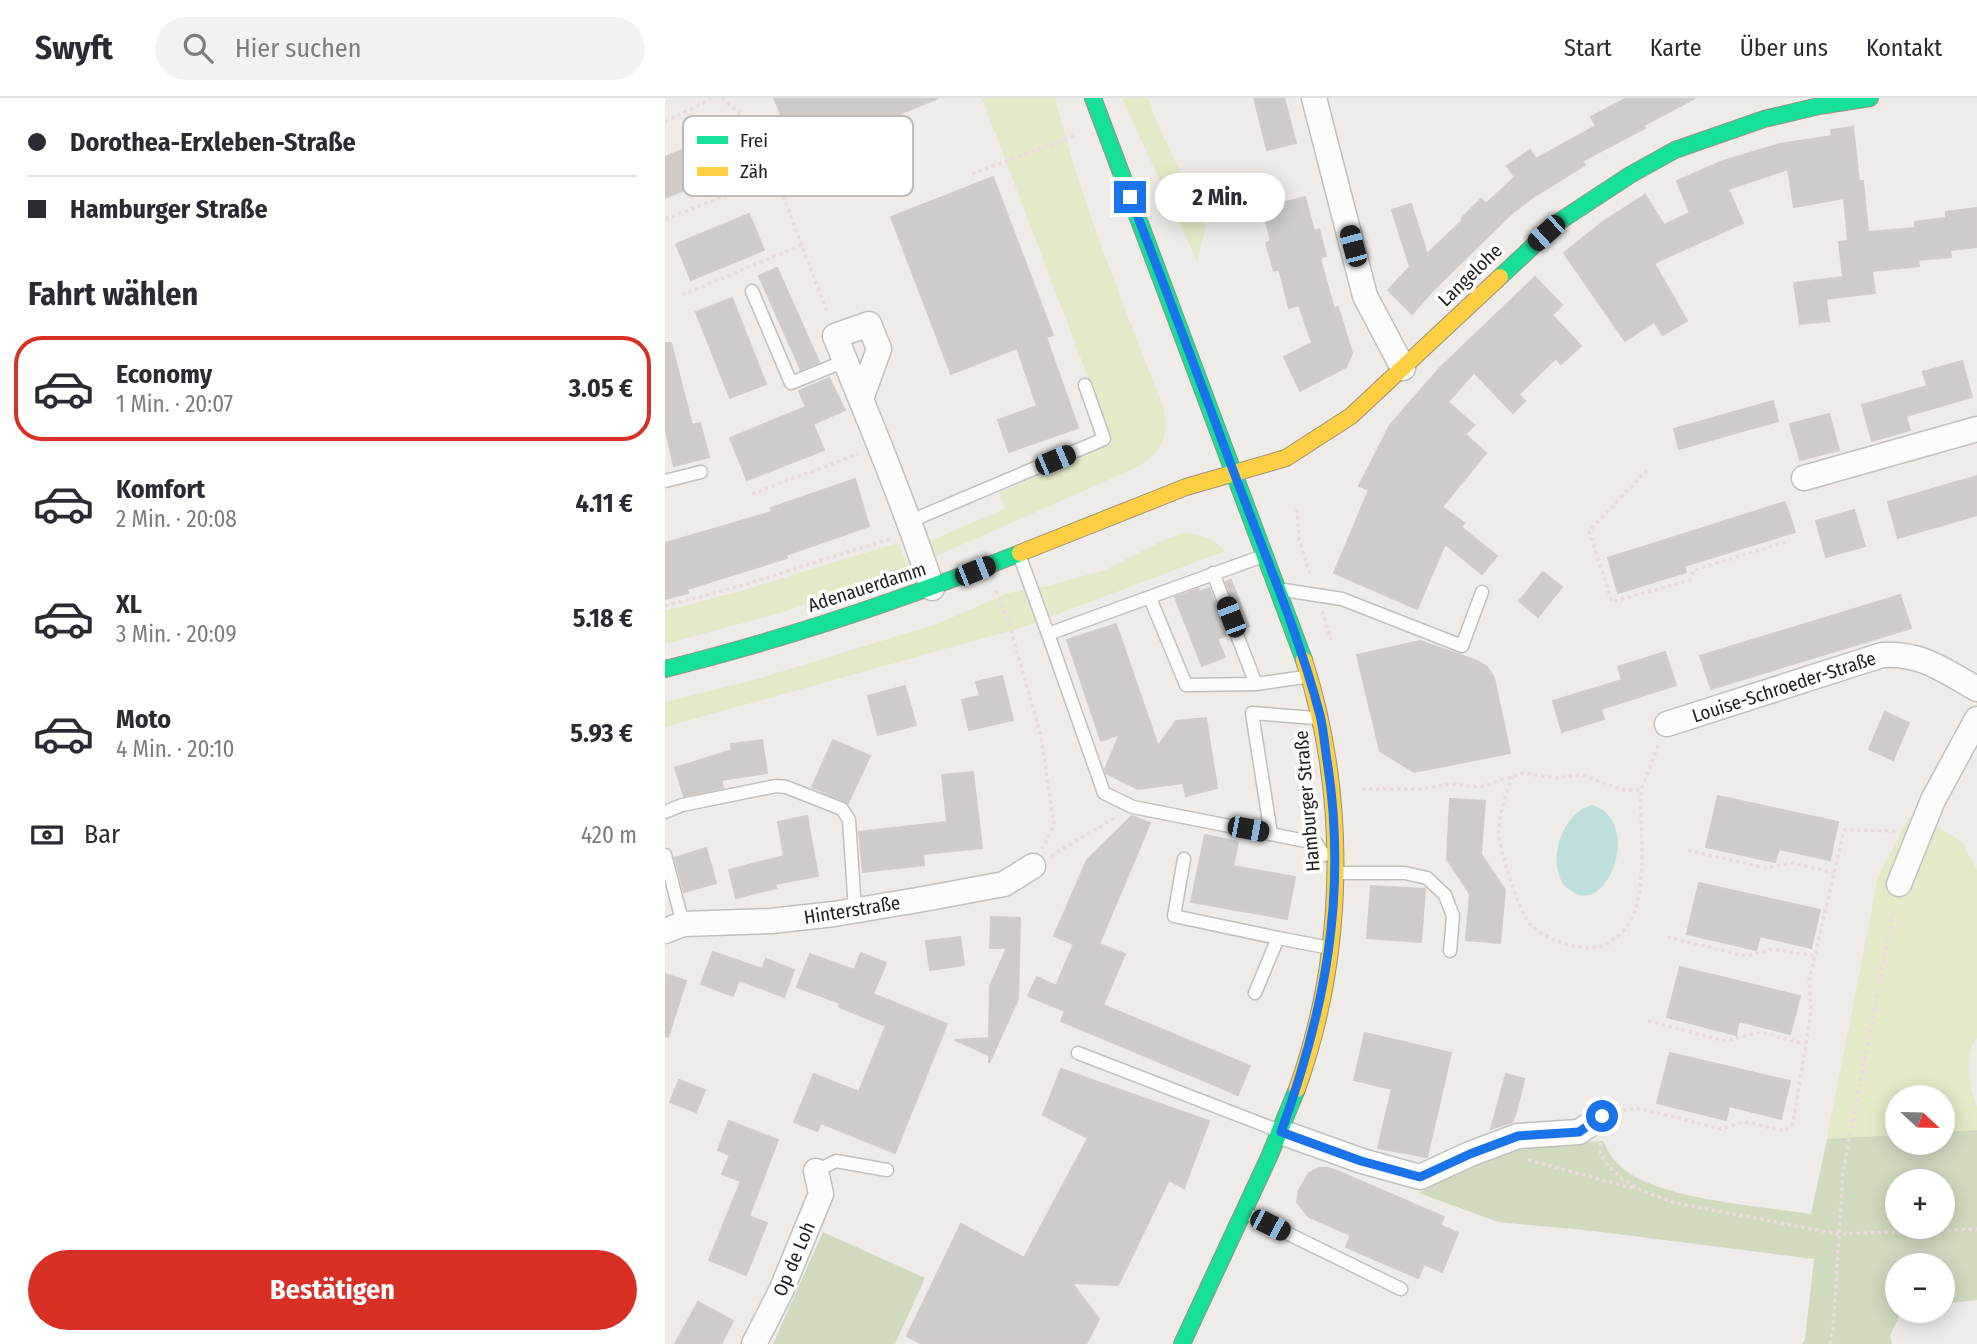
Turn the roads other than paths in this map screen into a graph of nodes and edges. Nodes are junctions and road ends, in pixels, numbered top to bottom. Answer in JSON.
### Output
{"nodes":[{"id":1,"x":1093,"y":98,"type":"edge"},
{"id":2,"x":1314,"y":98,"type":"edge"},
{"id":3,"x":1870,"y":98,"type":"edge"},
{"id":4,"x":752,"y":291,"type":"dead end"},
{"id":5,"x":845,"y":361,"type":"junction"},
{"id":6,"x":1403,"y":368,"type":"junction"},
{"id":7,"x":1085,"y":385,"type":"dead end"},
{"id":8,"x":861,"y":399,"type":"junction"},
{"id":9,"x":1977,"y":429,"type":"edge"},
{"id":10,"x":1234,"y":471,"type":"junction"},
{"id":11,"x":701,"y":472,"type":"dead end"},
{"id":12,"x":1804,"y":478,"type":"dead end"},
{"id":13,"x":665,"y":481,"type":"edge"},
{"id":14,"x":910,"y":527,"type":"junction"},
{"id":15,"x":1018,"y":554,"type":"junction"},
{"id":16,"x":1266,"y":555,"type":"junction"},
{"id":17,"x":1213,"y":573,"type":"junction"},
{"id":18,"x":932,"y":588,"type":"junction"},
{"id":19,"x":1279,"y":590,"type":"junction"},
{"id":20,"x":1482,"y":592,"type":"dead end"},
{"id":21,"x":1150,"y":598,"type":"junction"},
{"id":22,"x":1048,"y":634,"type":"junction"},
{"id":23,"x":665,"y":669,"type":"edge"},
{"id":24,"x":1309,"y":676,"type":"junction"},
{"id":25,"x":1256,"y":684,"type":"junction"},
{"id":26,"x":1977,"y":689,"type":"edge"},
{"id":27,"x":1321,"y":719,"type":"junction"},
{"id":28,"x":1977,"y":719,"type":"edge"},
{"id":29,"x":1667,"y":724,"type":"road end"},
{"id":30,"x":665,"y":812,"type":"edge"},
{"id":31,"x":1271,"y":834,"type":"junction"},
{"id":32,"x":665,"y":855,"type":"edge"},
{"id":33,"x":1184,"y":859,"type":"dead end"},
{"id":34,"x":1033,"y":866,"type":"road end"},
{"id":35,"x":1336,"y":873,"type":"junction"},
{"id":36,"x":1899,"y":884,"type":"road end"},
{"id":37,"x":855,"y":910,"type":"junction"},
{"id":38,"x":674,"y":927,"type":"edge"},
{"id":39,"x":1278,"y":938,"type":"junction"},
{"id":40,"x":1330,"y":947,"type":"junction"},
{"id":41,"x":1450,"y":951,"type":"dead end"},
{"id":42,"x":1255,"y":993,"type":"dead end"},
{"id":43,"x":1078,"y":1053,"type":"dead end"},
{"id":44,"x":1602,"y":1116,"type":"road end"},
{"id":45,"x":1281,"y":1132,"type":"junction"},
{"id":46,"x":887,"y":1170,"type":"dead end"},
{"id":47,"x":816,"y":1171,"type":"joint"},
{"id":48,"x":1244,"y":1212,"type":"junction"},
{"id":49,"x":1401,"y":1289,"type":"dead end"},
{"id":50,"x":754,"y":1344,"type":"edge"},
{"id":51,"x":1181,"y":1344,"type":"edge"}],
"edges":[{"from":1,"to":10,"type":"street","name":"Hamburger Straße"},
{"from":2,"to":6,"type":"street"},
{"from":3,"to":6,"type":"street","name":"Langelohe"},
{"from":4,"to":5,"type":"lane"},
{"from":5,"to":8,"type":"street"},
{"from":5,"to":8,"type":"street"},
{"from":6,"to":10,"type":"street","name":"Langelohe"},
{"from":7,"to":14,"type":"lane"},
{"from":8,"to":14,"type":"street"},
{"from":9,"to":12,"type":"street"},
{"from":10,"to":15,"type":"street","name":"Adenauerdamm"},
{"from":10,"to":16,"type":"street","name":"Hamburger Straße"},
{"from":11,"to":13,"type":"lane"},
{"from":14,"to":18,"type":"street"},
{"from":15,"to":18,"type":"street","name":"Adenauerdamm"},
{"from":15,"to":22,"type":"lane"},
{"from":16,"to":17,"type":"lane"},
{"from":16,"to":19,"type":"street","name":"Hamburger Straße"},
{"from":17,"to":21,"type":"lane"},
{"from":17,"to":25,"type":"lane"},
{"from":18,"to":23,"type":"street","name":"Adenauerdamm"},
{"from":19,"to":20,"type":"lane"},
{"from":19,"to":24,"type":"street","name":"Hamburger Straße"},
{"from":21,"to":22,"type":"lane"},
{"from":21,"to":25,"type":"lane"},
{"from":22,"to":31,"type":"lane"},
{"from":24,"to":25,"type":"lane"},
{"from":24,"to":27,"type":"street","name":"Hamburger Straße"},
{"from":26,"to":29,"type":"street","name":"Louise-Schroeder-Straße"},
{"from":27,"to":31,"type":"lane"},
{"from":27,"to":35,"type":"street","name":"Hamburger Straße"},
{"from":28,"to":36,"type":"street"},
{"from":30,"to":37,"type":"lane"},
{"from":31,"to":35,"type":"lane"},
{"from":32,"to":38,"type":"lane"},
{"from":33,"to":39,"type":"lane"},
{"from":34,"to":37,"type":"street","name":"Hinterstraße"},
{"from":35,"to":40,"type":"street","name":"Hamburger Straße"},
{"from":35,"to":41,"type":"lane"},
{"from":37,"to":38,"type":"street","name":"Hinterstraße"},
{"from":39,"to":40,"type":"lane"},
{"from":39,"to":42,"type":"lane"},
{"from":40,"to":45,"type":"street","name":"Hamburger Straße"},
{"from":43,"to":45,"type":"lane"},
{"from":44,"to":45,"type":"street"},
{"from":45,"to":48,"type":"street","name":"Hamburger Straße"},
{"from":46,"to":47,"type":"lane"},
{"from":47,"to":50,"type":"street","name":"Op de Loh"},
{"from":48,"to":49,"type":"lane"},
{"from":48,"to":51,"type":"street","name":"Hamburger Straße"}]}
